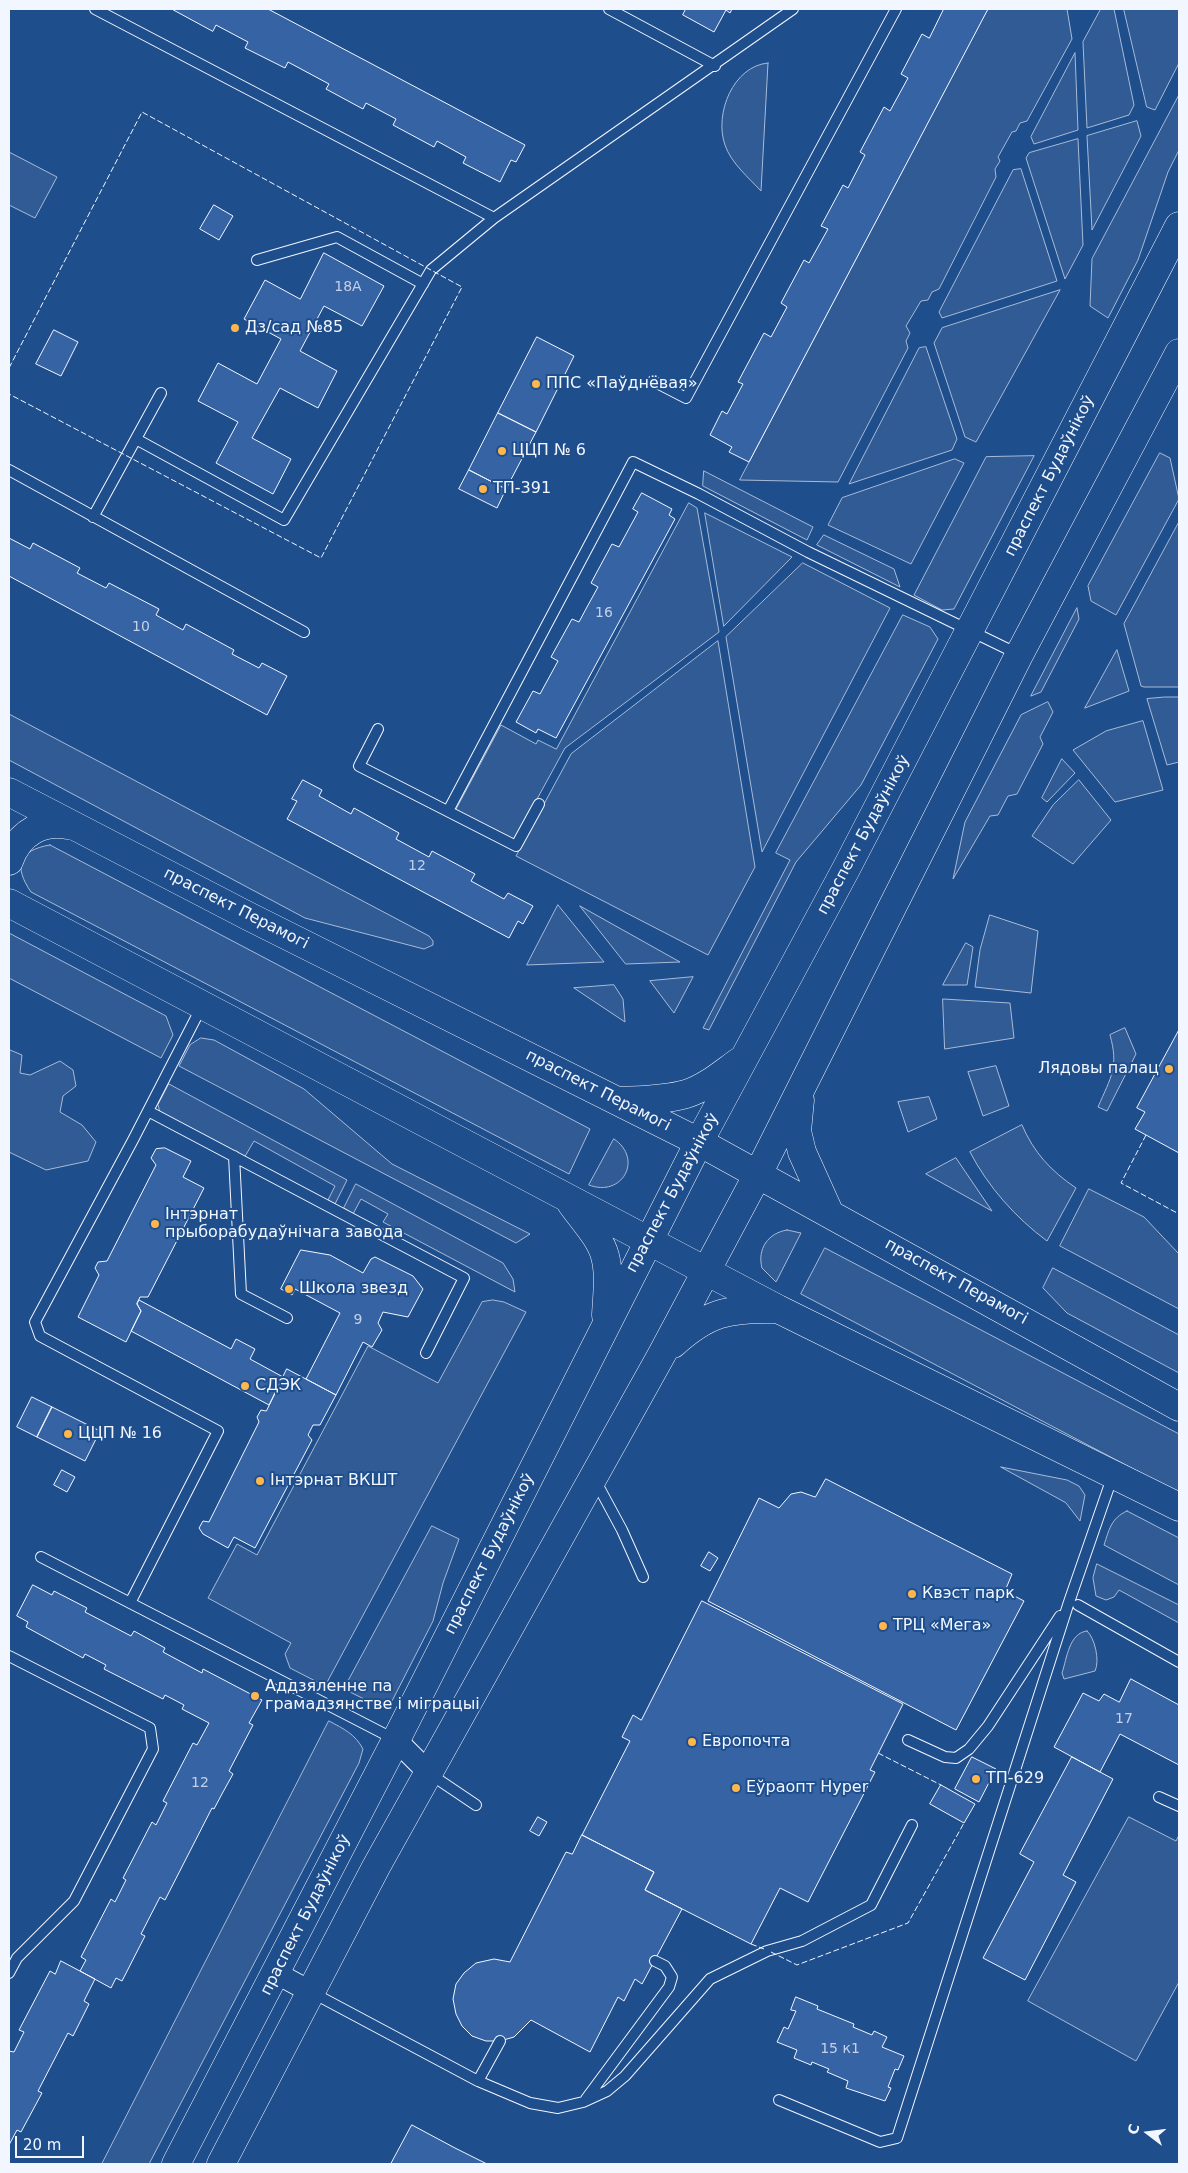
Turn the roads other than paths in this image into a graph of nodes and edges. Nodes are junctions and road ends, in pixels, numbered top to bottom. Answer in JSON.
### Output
{"nodes":[{"id":1,"x":95,"y":9,"type":"edge"},
{"id":2,"x":609,"y":9,"type":"edge"},
{"id":3,"x":793,"y":9,"type":"edge"},
{"id":4,"x":896,"y":9,"type":"edge"},
{"id":5,"x":715,"y":66,"type":"junction"},
{"id":6,"x":494,"y":218,"type":"junction"},
{"id":7,"x":1179,"y":226,"type":"edge"},
{"id":8,"x":257,"y":260,"type":"dead end"},
{"id":9,"x":423,"y":284,"type":"junction"},
{"id":10,"x":1179,"y":353,"type":"edge"},
{"id":11,"x":653,"y":381,"type":"dead end"},
{"id":12,"x":161,"y":393,"type":"dead end"},
{"id":13,"x":136,"y":439,"type":"junction"},
{"id":14,"x":9,"y":470,"type":"edge"},
{"id":15,"x":93,"y":517,"type":"junction"},
{"id":16,"x":971,"y":631,"type":"junction"},
{"id":17,"x":304,"y":632,"type":"dead end"},
{"id":18,"x":1019,"y":655,"type":"junction"},
{"id":19,"x":378,"y":730,"type":"dead end"},
{"id":20,"x":9,"y":792,"type":"edge"},
{"id":21,"x":539,"y":804,"type":"dead end"},
{"id":22,"x":448,"y":811,"type":"junction"},
{"id":23,"x":74,"y":826,"type":"junction"},
{"id":24,"x":9,"y":861,"type":"edge"},
{"id":25,"x":9,"y":885,"type":"edge"},
{"id":26,"x":18,"y":908,"type":"edge"},
{"id":27,"x":202,"y":1005,"type":"junction"},
{"id":28,"x":745,"y":1058,"type":"junction"},
{"id":29,"x":802,"y":1085,"type":"junction"},
{"id":30,"x":619,"y":1101,"type":"junction"},
{"id":31,"x":148,"y":1111,"type":"junction"},
{"id":32,"x":699,"y":1142,"type":"junction"},
{"id":33,"x":234,"y":1156,"type":"junction"},
{"id":34,"x":758,"y":1174,"type":"junction"},
{"id":35,"x":569,"y":1200,"type":"junction"},
{"id":36,"x":830,"y":1212,"type":"junction"},
{"id":37,"x":648,"y":1241,"type":"junction"},
{"id":38,"x":706,"y":1271,"type":"junction"},
{"id":39,"x":778,"y":1309,"type":"junction"},
{"id":40,"x":287,"y":1318,"type":"dead end"},
{"id":41,"x":605,"y":1325,"type":"junction"},
{"id":42,"x":426,"y":1354,"type":"dead end"},
{"id":43,"x":662,"y":1354,"type":"junction"},
{"id":44,"x":1179,"y":1407,"type":"edge"},
{"id":45,"x":1114,"y":1474,"type":"junction"},
{"id":46,"x":594,"y":1478,"type":"junction"},
{"id":47,"x":1179,"y":1507,"type":"edge"},
{"id":48,"x":41,"y":1557,"type":"dead end"},
{"id":49,"x":643,"y":1577,"type":"dead end"},
{"id":50,"x":130,"y":1602,"type":"junction"},
{"id":51,"x":1073,"y":1605,"type":"junction"},
{"id":52,"x":9,"y":1656,"type":"edge"},
{"id":53,"x":1179,"y":1662,"type":"edge"},
{"id":54,"x":396,"y":1740,"type":"junction"},
{"id":55,"x":908,"y":1740,"type":"dead end"},
{"id":56,"x":430,"y":1773,"type":"junction"},
{"id":57,"x":1159,"y":1797,"type":"dead end"},
{"id":58,"x":476,"y":1805,"type":"dead end"},
{"id":59,"x":1179,"y":1806,"type":"edge"},
{"id":60,"x":912,"y":1825,"type":"dead end"},
{"id":61,"x":655,"y":1960,"type":"dead end"},
{"id":62,"x":9,"y":1973,"type":"edge"},
{"id":63,"x":276,"y":1973,"type":"junction"},
{"id":64,"x":311,"y":1992,"type":"junction"},
{"id":65,"x":500,"y":2041,"type":"dead end"},
{"id":66,"x":478,"y":2081,"type":"junction"},
{"id":67,"x":779,"y":2100,"type":"dead end"},
{"id":68,"x":583,"y":2102,"type":"junction"},
{"id":69,"x":176,"y":2164,"type":"edge"},
{"id":70,"x":221,"y":2164,"type":"edge"}],
"edges":[{"from":1,"to":6,"type":"lane"},
{"from":2,"to":5,"type":"lane"},
{"from":3,"to":5,"type":"lane"},
{"from":4,"to":11,"type":"lane"},
{"from":5,"to":6,"type":"lane"},
{"from":6,"to":9,"type":"lane"},
{"from":7,"to":16,"type":"main road","name":"праспект Будаўнікоў"},
{"from":8,"to":9,"type":"lane"},
{"from":9,"to":13,"type":"lane"},
{"from":10,"to":18,"type":"main road"},
{"from":12,"to":13,"type":"lane"},
{"from":13,"to":15,"type":"lane"},
{"from":14,"to":15,"type":"lane"},
{"from":15,"to":17,"type":"lane"},
{"from":16,"to":18,"type":"lane"},
{"from":16,"to":22,"type":"lane"},
{"from":16,"to":28,"type":"main road","name":"праспект Будаўнікоў"},
{"from":18,"to":29,"type":"main road"},
{"from":19,"to":22,"type":"lane"},
{"from":20,"to":23,"type":"main road","name":"праспект Перамогі"},
{"from":21,"to":22,"type":"lane"},
{"from":23,"to":24,"type":"main road"},
{"from":23,"to":30,"type":"main road","name":"праспект Перамогі"},
{"from":25,"to":26,"type":"main road"},
{"from":26,"to":27,"type":"main road"},
{"from":27,"to":31,"type":"lane"},
{"from":27,"to":35,"type":"main road"},
{"from":28,"to":30,"type":"main road"},
{"from":28,"to":32,"type":"main road","name":"праспект Будаўнікоў"},
{"from":29,"to":34,"type":"main road"},
{"from":29,"to":36,"type":"main road"},
{"from":30,"to":32,"type":"main road","name":"праспект Перамогі"},
{"from":31,"to":33,"type":"lane"},
{"from":31,"to":50,"type":"lane"},
{"from":32,"to":34,"type":"main road","name":"праспект Перамогі"},
{"from":32,"to":37,"type":"main road","name":"праспект Будаўнікоў"},
{"from":33,"to":40,"type":"lane"},
{"from":33,"to":42,"type":"lane"},
{"from":34,"to":36,"type":"main road","name":"праспект Перамогі"},
{"from":34,"to":38,"type":"main road"},
{"from":35,"to":37,"type":"main road"},
{"from":35,"to":41,"type":"main road"},
{"from":36,"to":44,"type":"main road","name":"праспект Перамогі"},
{"from":37,"to":38,"type":"main road"},
{"from":37,"to":41,"type":"main road","name":"праспект Будаўнікоў"},
{"from":38,"to":39,"type":"main road"},
{"from":38,"to":43,"type":"main road"},
{"from":39,"to":43,"type":"main road"},
{"from":39,"to":45,"type":"main road"},
{"from":41,"to":54,"type":"main road","name":"праспект Будаўнікоў"},
{"from":43,"to":46,"type":"main road"},
{"from":45,"to":47,"type":"main road"},
{"from":45,"to":51,"type":"lane"},
{"from":46,"to":49,"type":"lane"},
{"from":46,"to":56,"type":"main road"},
{"from":48,"to":50,"type":"lane"},
{"from":50,"to":54,"type":"lane"},
{"from":51,"to":53,"type":"lane"},
{"from":51,"to":55,"type":"lane"},
{"from":51,"to":67,"type":"lane"},
{"from":52,"to":62,"type":"lane"},
{"from":54,"to":56,"type":"street"},
{"from":54,"to":63,"type":"main road","name":"праспект Будаўнікоў"},
{"from":56,"to":58,"type":"lane"},
{"from":56,"to":64,"type":"main road"},
{"from":57,"to":59,"type":"lane"},
{"from":60,"to":68,"type":"lane"},
{"from":61,"to":68,"type":"lane"},
{"from":63,"to":64,"type":"street"},
{"from":63,"to":69,"type":"main road","name":"праспект Будаўнікоў"},
{"from":64,"to":66,"type":"lane"},
{"from":64,"to":70,"type":"main road"},
{"from":65,"to":66,"type":"lane"},
{"from":66,"to":68,"type":"lane"}]}
